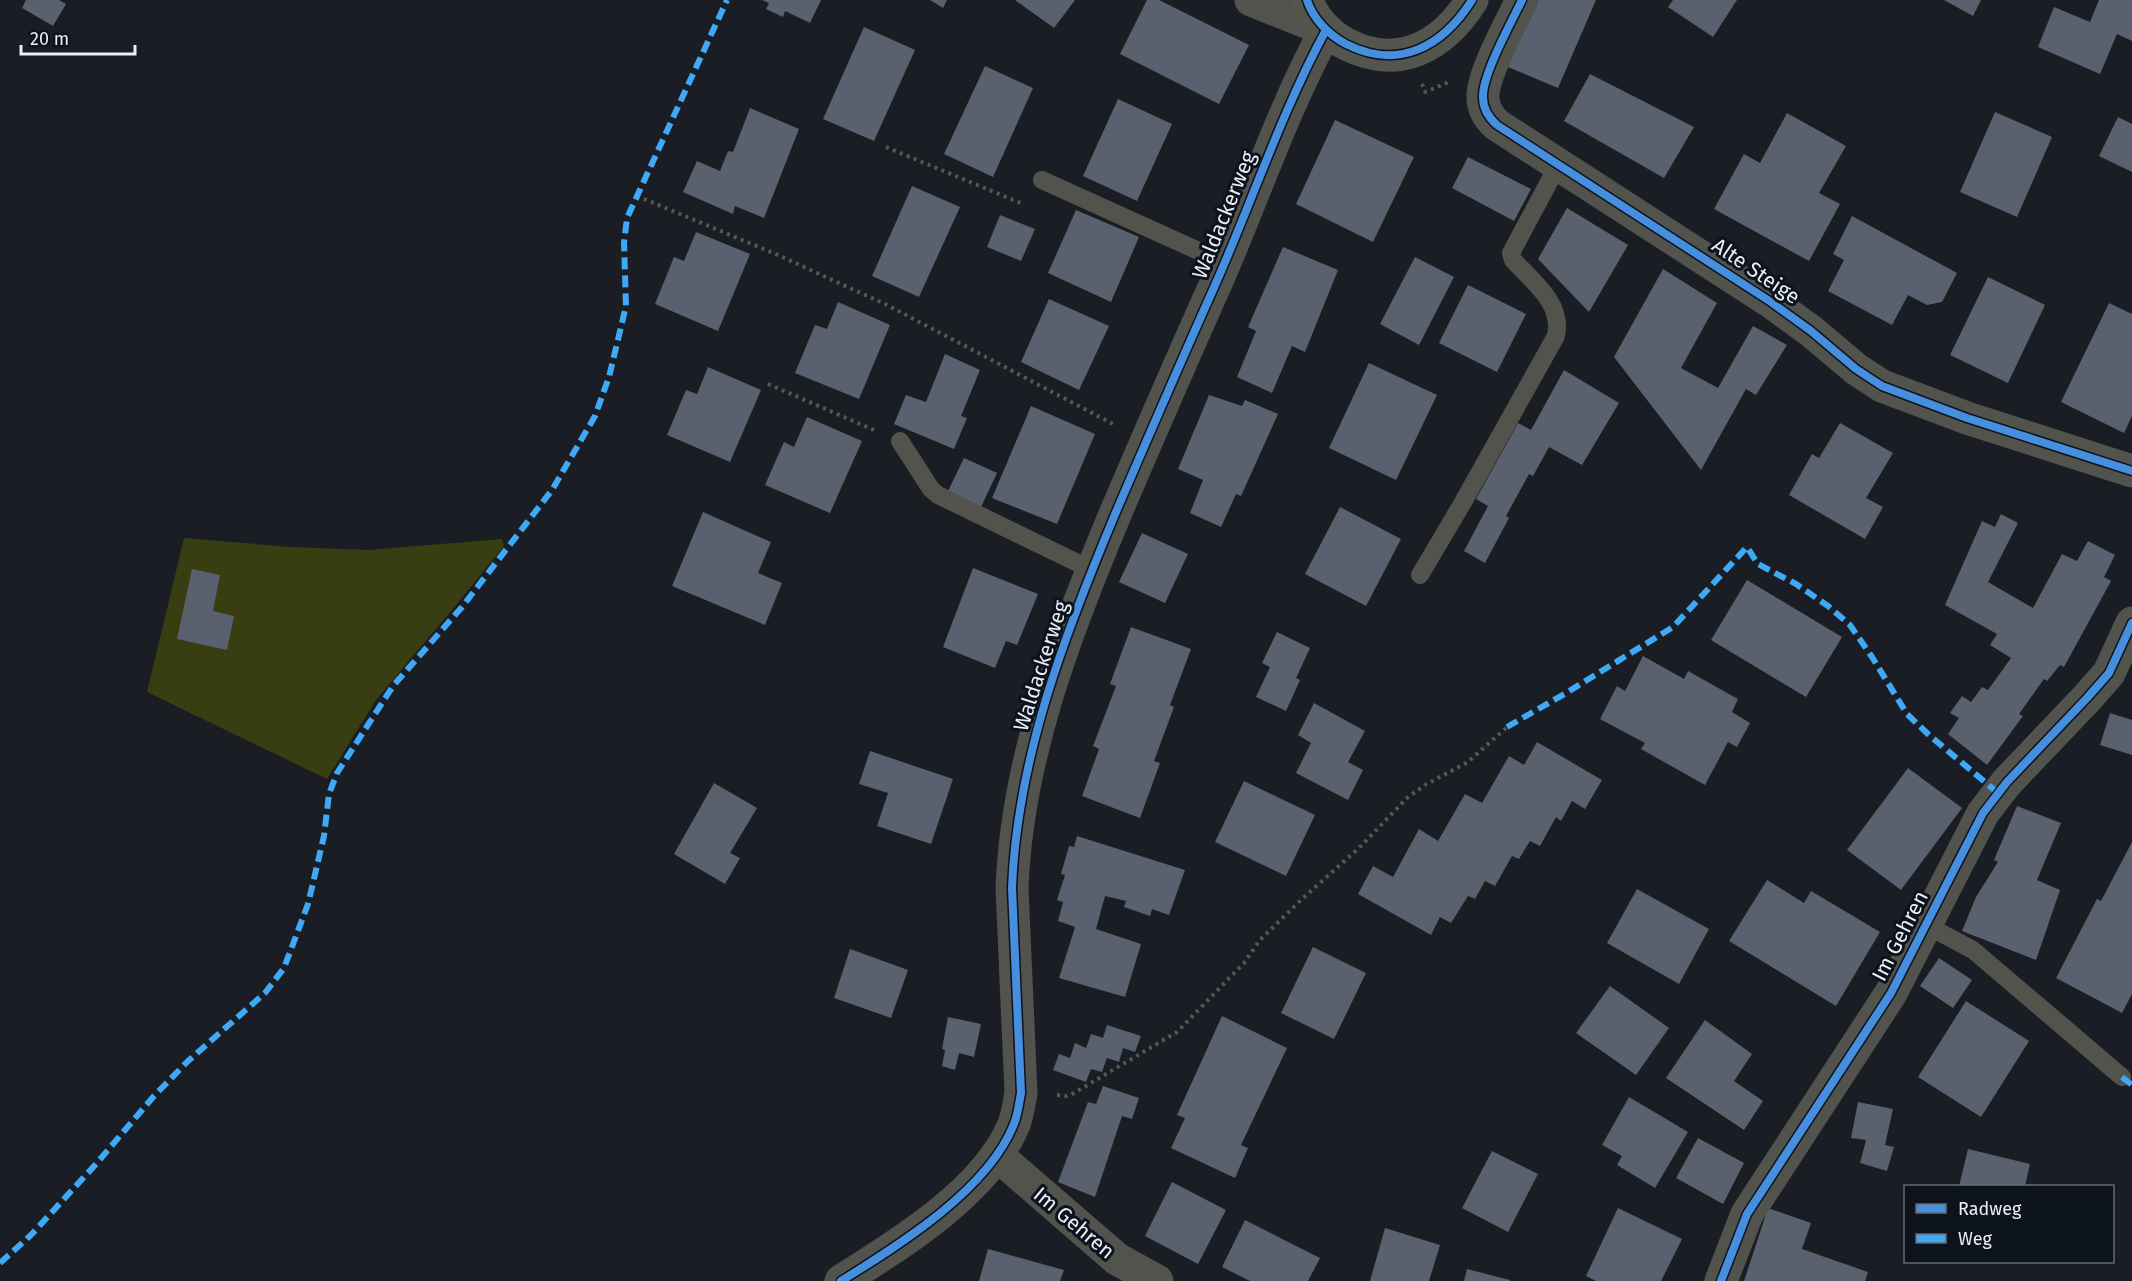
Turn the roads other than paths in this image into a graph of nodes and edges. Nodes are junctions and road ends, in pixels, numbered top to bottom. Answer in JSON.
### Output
{"nodes":[{"id":1,"x":1251,"y":0,"type":"edge"},
{"id":2,"x":1307,"y":0,"type":"edge"},
{"id":3,"x":1472,"y":0,"type":"edge"},
{"id":4,"x":1522,"y":0,"type":"edge"},
{"id":5,"x":1326,"y":30,"type":"junction"},
{"id":6,"x":1558,"y":165,"type":"junction"},
{"id":7,"x":1042,"y":180,"type":"dead end"},
{"id":8,"x":1225,"y":263,"type":"junction"},
{"id":9,"x":900,"y":441,"type":"road end"},
{"id":10,"x":2132,"y":471,"type":"edge"},
{"id":11,"x":1092,"y":570,"type":"junction"},
{"id":12,"x":1420,"y":575,"type":"dead end"},
{"id":13,"x":2132,"y":623,"type":"edge"},
{"id":14,"x":1926,"y":925,"type":"junction"},
{"id":15,"x":2122,"y":1077,"type":"dead end"},
{"id":16,"x":997,"y":1155,"type":"junction"},
{"id":17,"x":841,"y":1281,"type":"edge"},
{"id":18,"x":1157,"y":1281,"type":"edge"},
{"id":19,"x":1721,"y":1281,"type":"edge"}],
"edges":[{"from":1,"to":5,"type":"street"},
{"from":2,"to":5,"type":"street"},
{"from":3,"to":5,"type":"street"},
{"from":4,"to":6,"type":"street","name":"Alte Steige"},
{"from":5,"to":8,"type":"street","name":"Waldackerweg"},
{"from":6,"to":10,"type":"street","name":"Alte Steige"},
{"from":6,"to":12,"type":"lane"},
{"from":7,"to":8,"type":"lane","name":"Waldackerweg"},
{"from":8,"to":11,"type":"street","name":"Waldackerweg"},
{"from":9,"to":11,"type":"lane"},
{"from":11,"to":16,"type":"street","name":"Waldackerweg"},
{"from":13,"to":14,"type":"street","name":"Im Gehren"},
{"from":14,"to":15,"type":"lane"},
{"from":14,"to":19,"type":"street","name":"Im Gehren"},
{"from":16,"to":17,"type":"street","name":"Waldackerweg"},
{"from":16,"to":18,"type":"street","name":"Im Gehren"}]}
